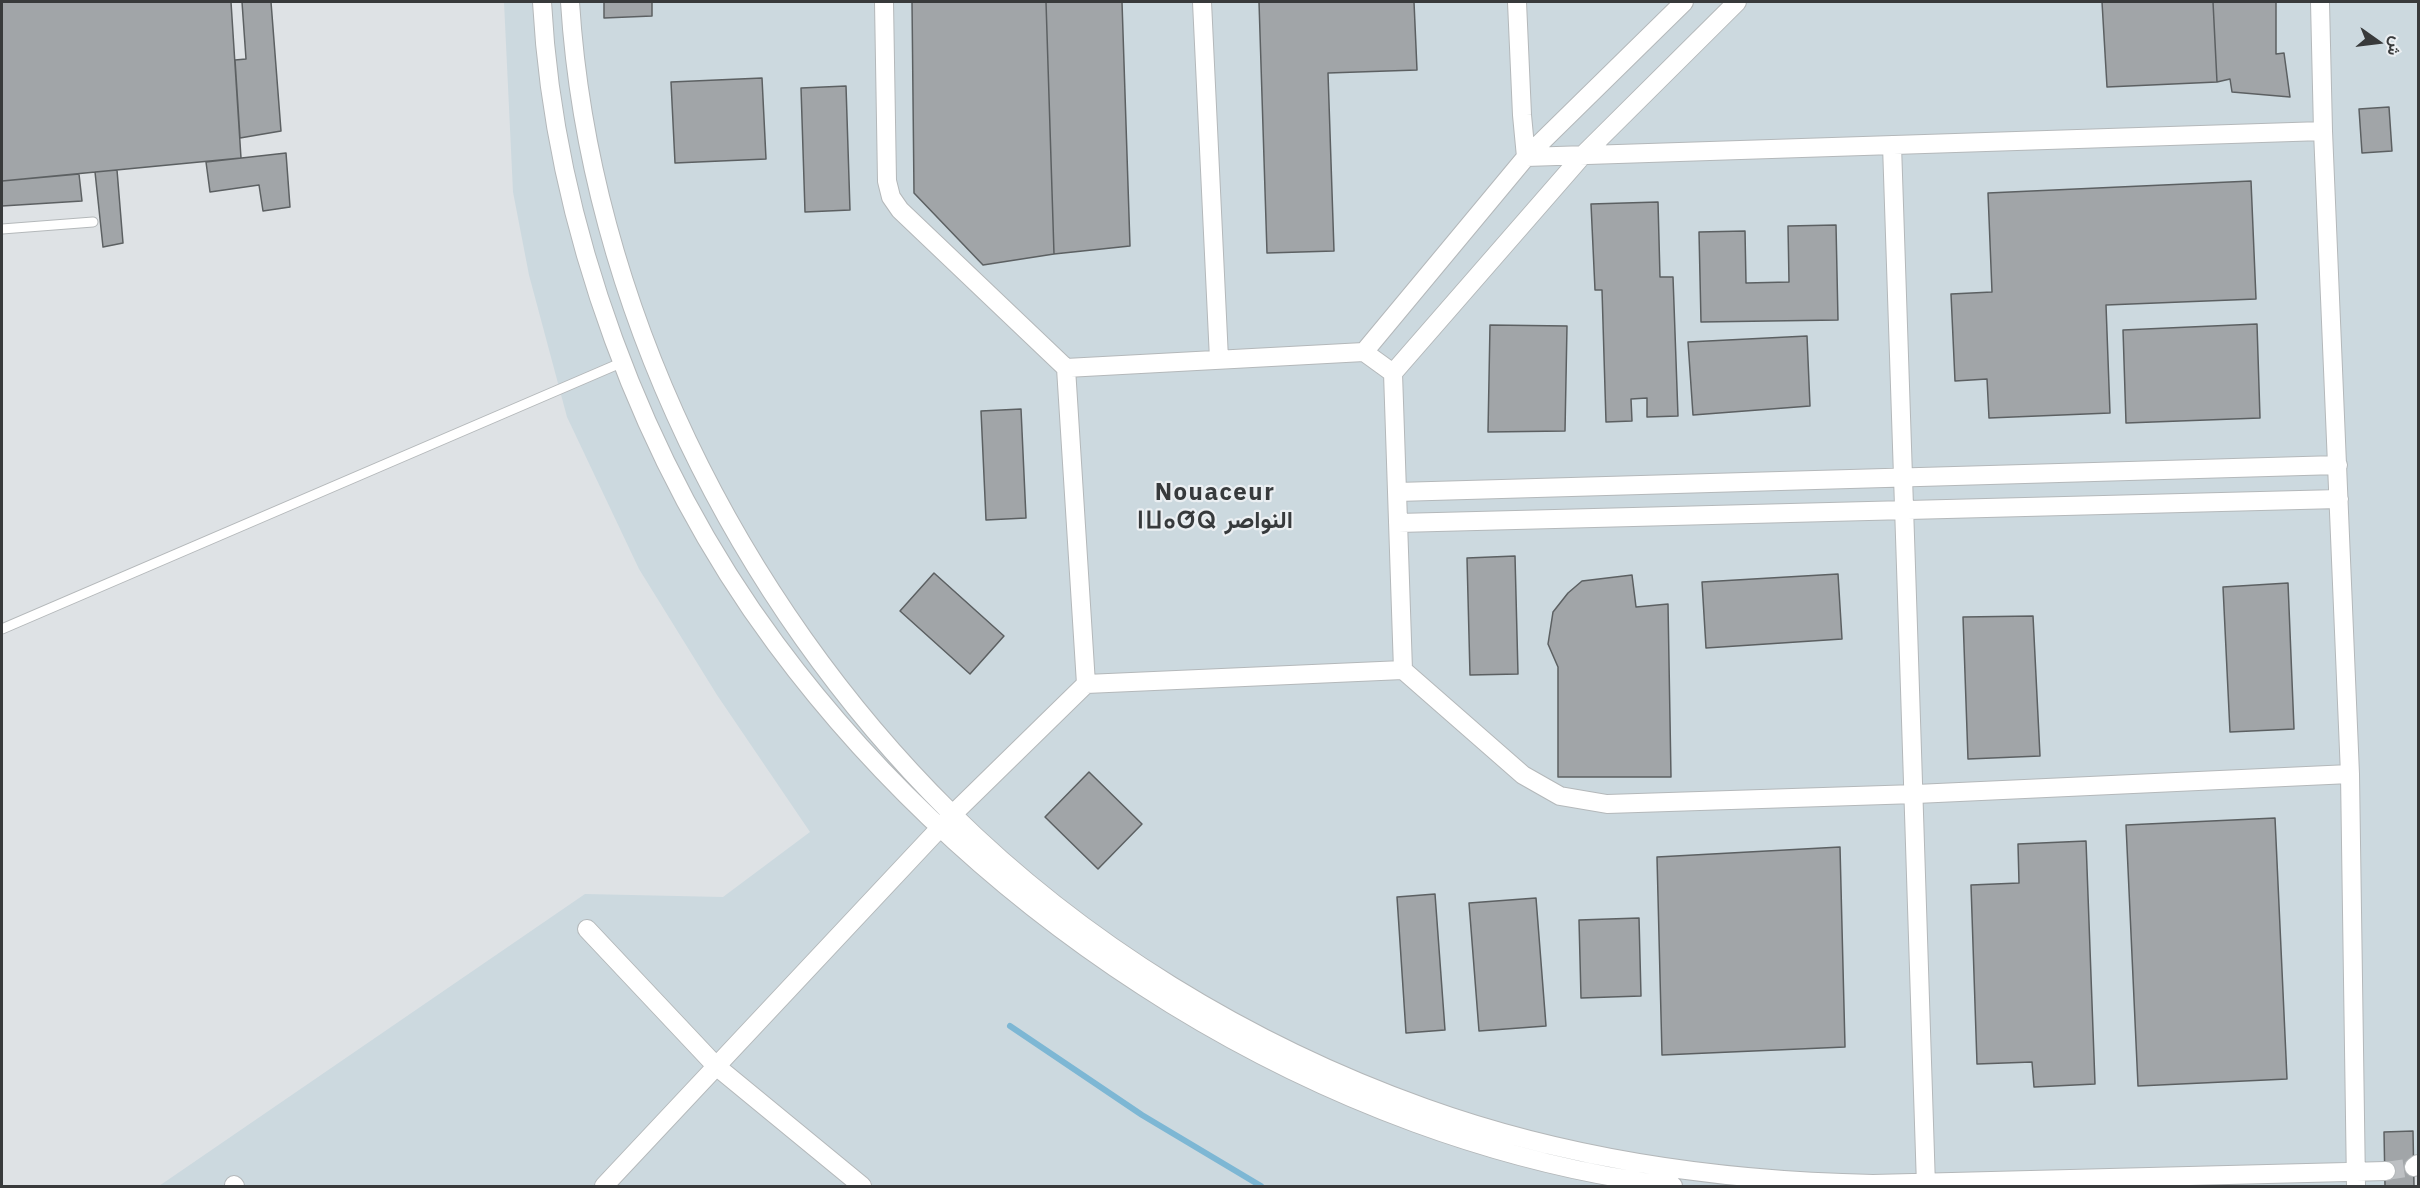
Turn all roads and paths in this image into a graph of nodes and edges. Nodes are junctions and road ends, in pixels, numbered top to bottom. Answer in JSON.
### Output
{"nodes":[{"id":1,"x":542,"y":2,"type":"edge"},
{"id":2,"x":570,"y":2,"type":"edge"},
{"id":3,"x":884,"y":2,"type":"edge"},
{"id":4,"x":1202,"y":2,"type":"edge"},
{"id":5,"x":1518,"y":2,"type":"edge"},
{"id":6,"x":1684,"y":2,"type":"edge"},
{"id":7,"x":1737,"y":2,"type":"edge"},
{"id":8,"x":2320,"y":2,"type":"edge"},
{"id":9,"x":2323,"y":131,"type":"junction"},
{"id":10,"x":1892,"y":145,"type":"junction"},
{"id":11,"x":1583,"y":155,"type":"junction"},
{"id":12,"x":1526,"y":157,"type":"junction"},
{"id":13,"x":93,"y":222,"type":"dead end"},
{"id":14,"x":2,"y":229,"type":"edge"},
{"id":15,"x":1364,"y":352,"type":"junction"},
{"id":16,"x":1219,"y":359,"type":"junction"},
{"id":17,"x":623,"y":362,"type":"junction"},
{"id":18,"x":1066,"y":368,"type":"junction"},
{"id":19,"x":1393,"y":373,"type":"junction"},
{"id":20,"x":2338,"y":465,"type":"junction"},
{"id":21,"x":1902,"y":478,"type":"junction"},
{"id":22,"x":1397,"y":492,"type":"junction"},
{"id":23,"x":2339,"y":499,"type":"junction"},
{"id":24,"x":1903,"y":511,"type":"junction"},
{"id":25,"x":1398,"y":523,"type":"junction"},
{"id":26,"x":2,"y":629,"type":"edge"},
{"id":27,"x":1403,"y":670,"type":"junction"},
{"id":28,"x":1086,"y":684,"type":"junction"},
{"id":29,"x":2350,"y":774,"type":"junction"},
{"id":30,"x":1916,"y":794,"type":"junction"},
{"id":31,"x":947,"y":821,"type":"junction"},
{"id":32,"x":587,"y":929,"type":"dead end"},
{"id":33,"x":716,"y":1066,"type":"junction"},
{"id":34,"x":1529,"y":1149,"type":"junction"},
{"id":35,"x":2386,"y":1171,"type":"tunnel mouth"},
{"id":36,"x":2356,"y":1179,"type":"edge"},
{"id":37,"x":2228,"y":1181,"type":"edge"},
{"id":38,"x":2057,"y":1183,"type":"edge"},
{"id":39,"x":1874,"y":1185,"type":"edge"},
{"id":40,"x":1926,"y":1185,"type":"edge"},
{"id":41,"x":604,"y":1186,"type":"edge"},
{"id":42,"x":862,"y":1186,"type":"edge"},
{"id":43,"x":1673,"y":1186,"type":"edge"}],
"edges":[{"from":1,"to":17,"type":"street"},
{"from":2,"to":31,"type":"street"},
{"from":3,"to":18,"type":"street"},
{"from":4,"to":16,"type":"street"},
{"from":5,"to":12,"type":"street"},
{"from":6,"to":12,"type":"street"},
{"from":7,"to":11,"type":"street"},
{"from":8,"to":9,"type":"street"},
{"from":9,"to":10,"type":"street"},
{"from":9,"to":20,"type":"street"},
{"from":10,"to":11,"type":"street"},
{"from":10,"to":21,"type":"street"},
{"from":11,"to":12,"type":"street"},
{"from":11,"to":19,"type":"street"},
{"from":12,"to":15,"type":"street"},
{"from":13,"to":14,"type":"lane"},
{"from":15,"to":16,"type":"street"},
{"from":15,"to":19,"type":"street"},
{"from":16,"to":18,"type":"street"},
{"from":17,"to":26,"type":"lane"},
{"from":17,"to":31,"type":"street"},
{"from":18,"to":28,"type":"street"},
{"from":19,"to":22,"type":"street"},
{"from":20,"to":21,"type":"street"},
{"from":20,"to":23,"type":"street"},
{"from":21,"to":22,"type":"street"},
{"from":21,"to":24,"type":"street"},
{"from":22,"to":25,"type":"street"},
{"from":23,"to":24,"type":"street"},
{"from":23,"to":29,"type":"street"},
{"from":24,"to":25,"type":"street"},
{"from":24,"to":30,"type":"street"},
{"from":25,"to":27,"type":"street"},
{"from":27,"to":28,"type":"street"},
{"from":27,"to":30,"type":"street"},
{"from":28,"to":31,"type":"street"},
{"from":29,"to":30,"type":"street"},
{"from":29,"to":36,"type":"street"},
{"from":30,"to":40,"type":"street"},
{"from":31,"to":33,"type":"street"},
{"from":31,"to":34,"type":"street"},
{"from":32,"to":33,"type":"street"},
{"from":33,"to":41,"type":"street"},
{"from":33,"to":42,"type":"street"},
{"from":34,"to":39,"type":"street"},
{"from":34,"to":43,"type":"street"},
{"from":35,"to":36,"type":"street"},
{"from":36,"to":37,"type":"street"},
{"from":37,"to":38,"type":"street"},
{"from":38,"to":40,"type":"street"},
{"from":39,"to":40,"type":"street"}]}
